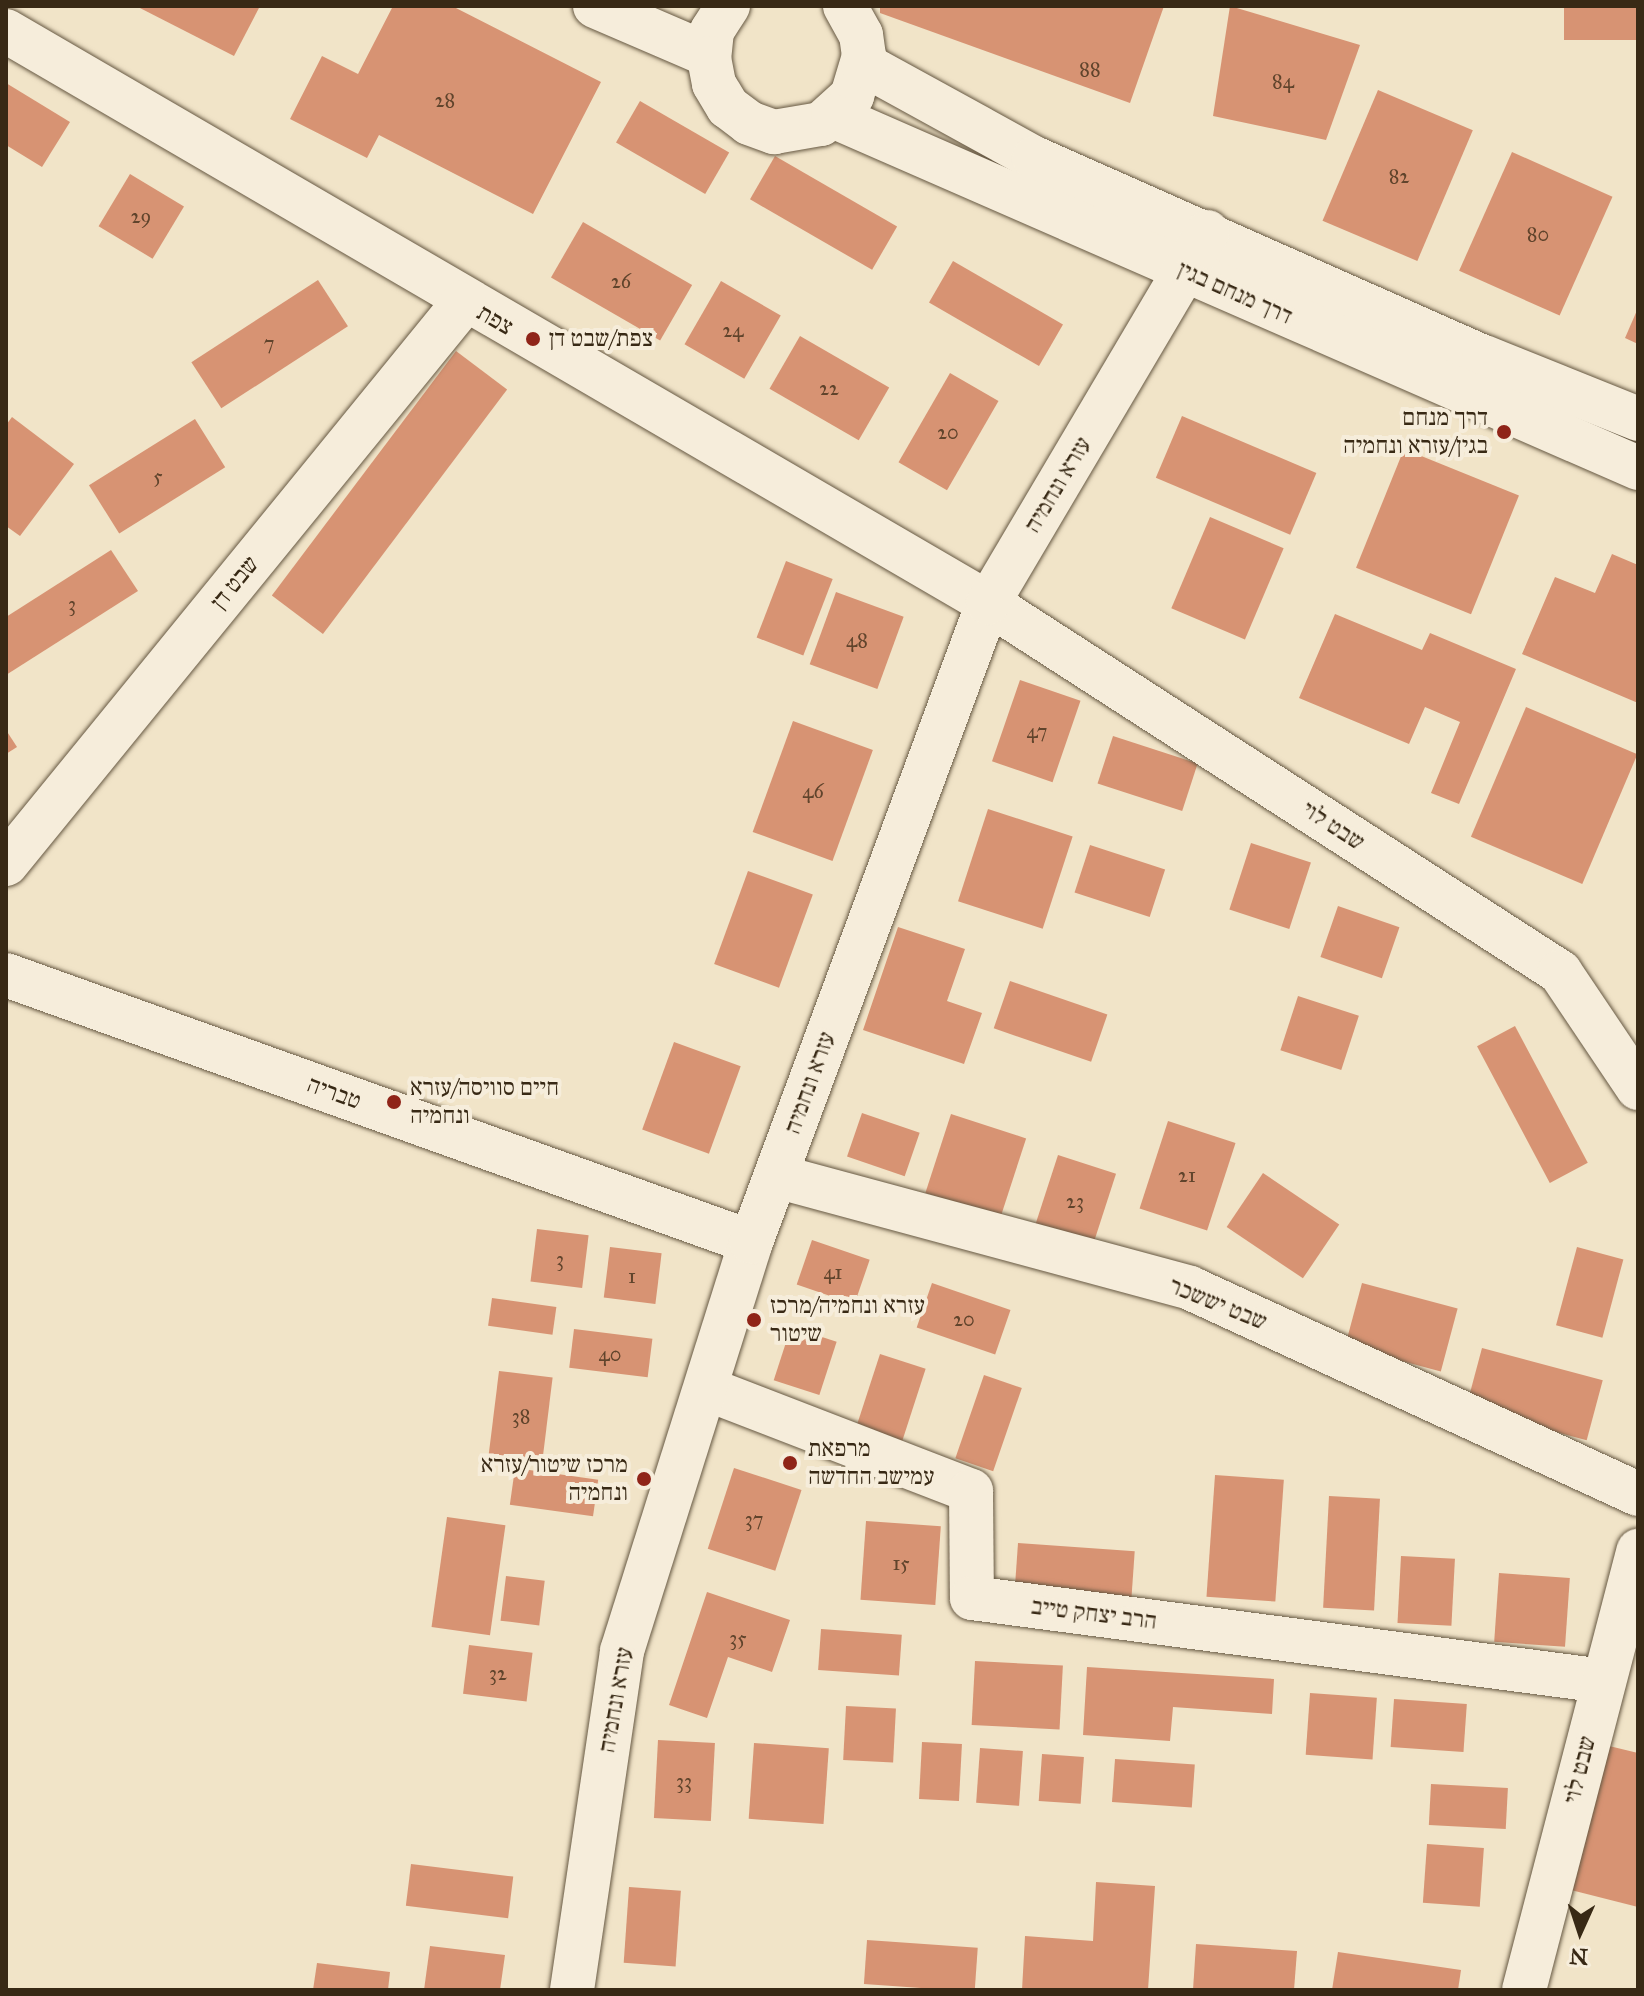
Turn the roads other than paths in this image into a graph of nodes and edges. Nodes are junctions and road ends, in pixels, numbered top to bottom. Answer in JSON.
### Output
{"nodes":[{"id":1,"x":595,"y":6,"type":"edge"},
{"id":2,"x":728,"y":6,"type":"edge"},
{"id":3,"x":845,"y":6,"type":"edge"},
{"id":4,"x":6,"y":31,"type":"edge"},
{"id":5,"x":709,"y":55,"type":"junction"},
{"id":6,"x":863,"y":64,"type":"junction"},
{"id":7,"x":833,"y":116,"type":"junction"},
{"id":8,"x":1207,"y":232,"type":"junction"},
{"id":9,"x":1184,"y":271,"type":"junction"},
{"id":10,"x":464,"y":302,"type":"junction"},
{"id":11,"x":1638,"y":419,"type":"edge"},
{"id":12,"x":1638,"y":468,"type":"edge"},
{"id":13,"x":988,"y":603,"type":"junction"},
{"id":14,"x":6,"y":864,"type":"edge"},
{"id":15,"x":6,"y":975,"type":"edge"},
{"id":16,"x":1638,"y":1088,"type":"edge"},
{"id":17,"x":776,"y":1176,"type":"junction"},
{"id":18,"x":751,"y":1242,"type":"junction"},
{"id":19,"x":707,"y":1389,"type":"junction"},
{"id":20,"x":1638,"y":1494,"type":"edge"},
{"id":21,"x":1638,"y":1551,"type":"edge"},
{"id":22,"x":1603,"y":1681,"type":"junction"},
{"id":23,"x":572,"y":1990,"type":"edge"},
{"id":24,"x":1524,"y":1990,"type":"edge"}],
"edges":[{"from":1,"to":5,"type":"street"},
{"from":2,"to":5,"type":"street"},
{"from":3,"to":6,"type":"street"},
{"from":4,"to":10,"type":"street","name":"צפת"},
{"from":5,"to":7,"type":"street"},
{"from":6,"to":7,"type":"street"},
{"from":6,"to":8,"type":"street","name":"דרך מנחם בגין"},
{"from":7,"to":9,"type":"street","name":"דרך מנחם בגין"},
{"from":8,"to":9,"type":"street","name":"עזרא ונחמיה"},
{"from":8,"to":11,"type":"street","name":"דרך מנחם בגין"},
{"from":9,"to":12,"type":"street","name":"דרך מנחם בגין"},
{"from":9,"to":13,"type":"street","name":"עזרא ונחמיה"},
{"from":10,"to":13,"type":"street","name":"צפת"},
{"from":10,"to":14,"type":"street","name":"שבט דן"},
{"from":13,"to":16,"type":"street","name":"שבט לוי"},
{"from":13,"to":17,"type":"street","name":"עזרא ונחמיה"},
{"from":15,"to":18,"type":"street","name":"טבריה"},
{"from":17,"to":18,"type":"street","name":"עזרא ונחמיה"},
{"from":17,"to":20,"type":"street","name":"שבט יששכר"},
{"from":18,"to":19,"type":"street","name":"עזרא ונחמיה"},
{"from":19,"to":22,"type":"street","name":"הרב יצחק טייב"},
{"from":19,"to":23,"type":"street","name":"עזרא ונחמיה"},
{"from":21,"to":22,"type":"street","name":"שבט לוי"},
{"from":22,"to":24,"type":"street","name":"שבט לוי"}]}
